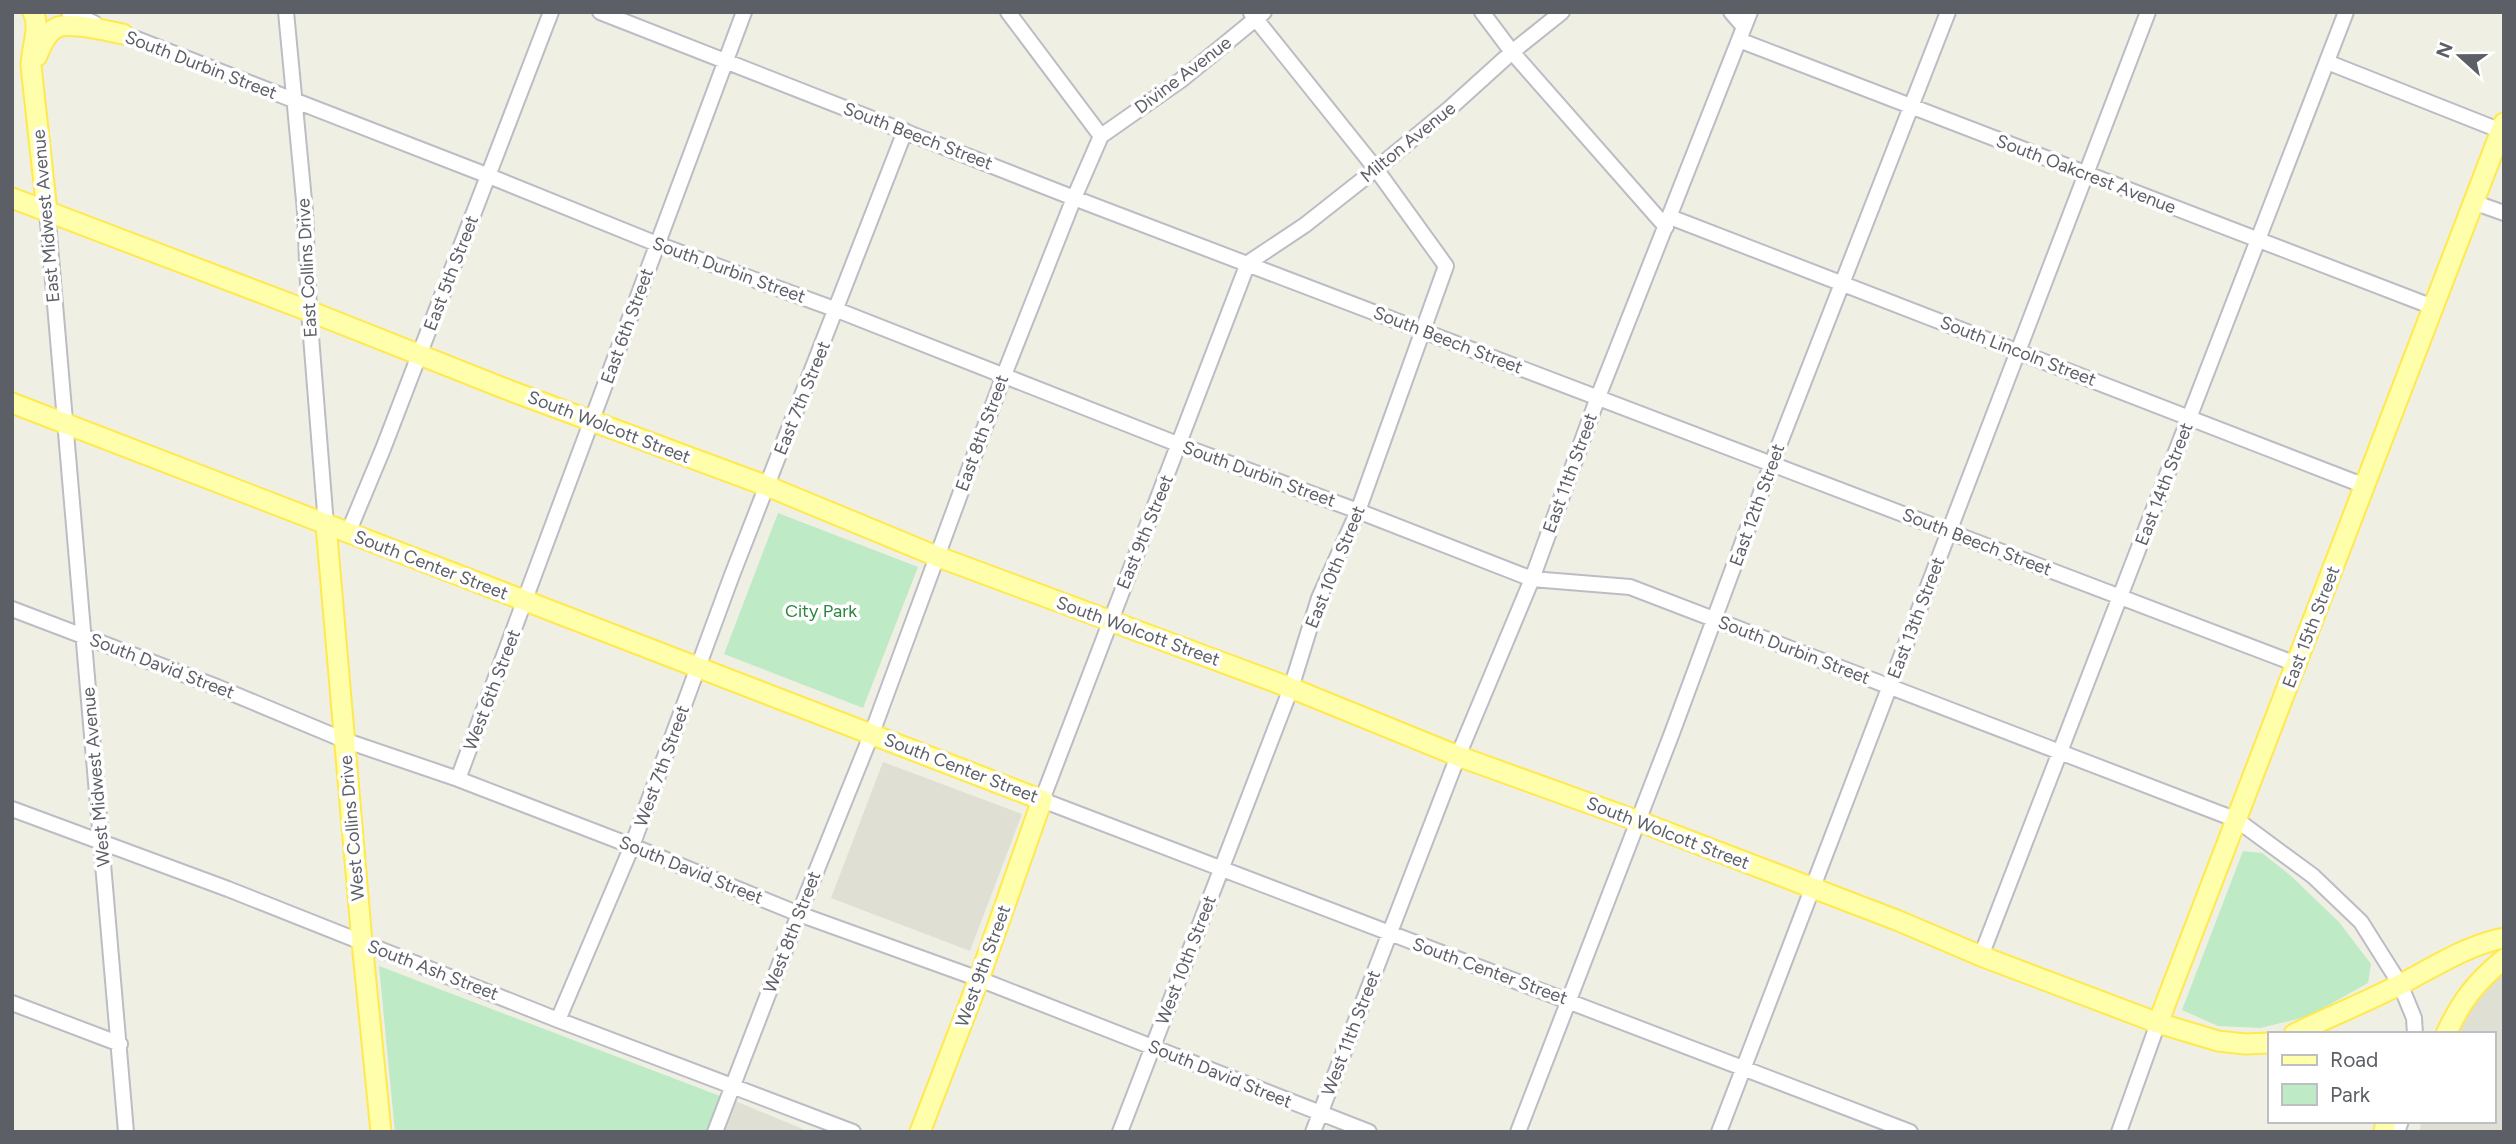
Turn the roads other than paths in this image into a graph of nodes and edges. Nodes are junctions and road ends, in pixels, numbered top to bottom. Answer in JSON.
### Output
{"nodes":[{"id":1,"x":33,"y":12,"type":"edge"},
{"id":2,"x":69,"y":12,"type":"edge"},
{"id":3,"x":286,"y":12,"type":"edge"},
{"id":4,"x":551,"y":12,"type":"edge"},
{"id":5,"x":600,"y":12,"type":"edge"},
{"id":6,"x":744,"y":12,"type":"edge"},
{"id":7,"x":1008,"y":12,"type":"edge"},
{"id":8,"x":1482,"y":12,"type":"edge"},
{"id":9,"x":1562,"y":12,"type":"edge"},
{"id":10,"x":1731,"y":12,"type":"edge"},
{"id":11,"x":1749,"y":12,"type":"edge"},
{"id":12,"x":1948,"y":12,"type":"edge"},
{"id":13,"x":2148,"y":12,"type":"edge"},
{"id":14,"x":2346,"y":12,"type":"edge"},
{"id":15,"x":1257,"y":14,"type":"edge"},
{"id":16,"x":122,"y":34,"type":"junction"},
{"id":17,"x":1741,"y":34,"type":"junction"},
{"id":18,"x":1512,"y":52,"type":"junction"},
{"id":19,"x":726,"y":62,"type":"junction"},
{"id":20,"x":2327,"y":62,"type":"junction"},
{"id":21,"x":32,"y":66,"type":"junction"},
{"id":22,"x":293,"y":101,"type":"junction"},
{"id":23,"x":1912,"y":107,"type":"junction"},
{"id":24,"x":2503,"y":128,"type":"edge"},
{"id":25,"x":905,"y":131,"type":"junction"},
{"id":26,"x":1101,"y":136,"type":"junction"},
{"id":27,"x":1376,"y":169,"type":"junction"},
{"id":28,"x":2087,"y":174,"type":"junction"},
{"id":29,"x":489,"y":176,"type":"junction"},
{"id":30,"x":12,"y":198,"type":"edge"},
{"id":31,"x":1074,"y":198,"type":"junction"},
{"id":32,"x":2473,"y":202,"type":"junction"},
{"id":33,"x":47,"y":211,"type":"junction"},
{"id":34,"x":2504,"y":213,"type":"edge"},
{"id":35,"x":1668,"y":222,"type":"junction"},
{"id":36,"x":2258,"y":240,"type":"junction"},
{"id":37,"x":657,"y":244,"type":"junction"},
{"id":38,"x":1248,"y":263,"type":"junction"},
{"id":39,"x":1841,"y":283,"type":"junction"},
{"id":40,"x":2433,"y":307,"type":"junction"},
{"id":41,"x":836,"y":310,"type":"junction"},
{"id":42,"x":309,"y":311,"type":"junction"},
{"id":43,"x":1422,"y":330,"type":"junction"},
{"id":44,"x":2019,"y":352,"type":"junction"},
{"id":45,"x":420,"y":355,"type":"junction"},
{"id":46,"x":1004,"y":375,"type":"junction"},
{"id":47,"x":1598,"y":397,"type":"junction"},
{"id":48,"x":12,"y":403,"type":"edge"},
{"id":49,"x":2189,"y":418,"type":"junction"},
{"id":50,"x":593,"y":421,"type":"junction"},
{"id":51,"x":64,"y":422,"type":"junction"},
{"id":52,"x":1180,"y":445,"type":"junction"},
{"id":53,"x":1772,"y":463,"type":"junction"},
{"id":54,"x":766,"y":486,"type":"junction"},
{"id":55,"x":2365,"y":486,"type":"junction"},
{"id":56,"x":1358,"y":510,"type":"junction"},
{"id":57,"x":326,"y":525,"type":"junction"},
{"id":58,"x":1950,"y":531,"type":"junction"},
{"id":59,"x":348,"y":533,"type":"junction"},
{"id":60,"x":936,"y":555,"type":"junction"},
{"id":61,"x":1532,"y":579,"type":"junction"},
{"id":62,"x":2120,"y":597,"type":"junction"},
{"id":63,"x":525,"y":601,"type":"junction"},
{"id":64,"x":12,"y":609,"type":"edge"},
{"id":65,"x":1715,"y":619,"type":"junction"},
{"id":66,"x":1110,"y":620,"type":"junction"},
{"id":67,"x":84,"y":636,"type":"junction"},
{"id":68,"x":2297,"y":664,"type":"junction"},
{"id":69,"x":698,"y":666,"type":"junction"},
{"id":70,"x":1889,"y":687,"type":"junction"},
{"id":71,"x":1291,"y":688,"type":"junction"},
{"id":72,"x":872,"y":733,"type":"junction"},
{"id":73,"x":344,"y":740,"type":"junction"},
{"id":74,"x":2061,"y":751,"type":"junction"},
{"id":75,"x":1458,"y":756,"type":"junction"},
{"id":76,"x":458,"y":779,"type":"junction"},
{"id":77,"x":1042,"y":800,"type":"junction"},
{"id":78,"x":12,"y":809,"type":"edge"},
{"id":79,"x":2237,"y":820,"type":"junction"},
{"id":80,"x":1639,"y":821,"type":"junction"},
{"id":81,"x":100,"y":842,"type":"junction"},
{"id":82,"x":632,"y":846,"type":"junction"},
{"id":83,"x":1222,"y":867,"type":"junction"},
{"id":84,"x":1812,"y":888,"type":"junction"},
{"id":85,"x":799,"y":914,"type":"junction"},
{"id":86,"x":1390,"y":935,"type":"junction"},
{"id":87,"x":2504,"y":938,"type":"edge"},
{"id":88,"x":362,"y":943,"type":"junction"},
{"id":89,"x":1982,"y":956,"type":"junction"},
{"id":90,"x":2504,"y":959,"type":"edge"},
{"id":91,"x":979,"y":979,"type":"junction"},
{"id":92,"x":2400,"y":984,"type":"junction"},
{"id":93,"x":1568,"y":999,"type":"junction"},
{"id":94,"x":12,"y":1003,"type":"edge"},
{"id":95,"x":558,"y":1020,"type":"junction"},
{"id":96,"x":2158,"y":1023,"type":"junction"},
{"id":97,"x":2298,"y":1032,"type":"edge"},
{"id":98,"x":2415,"y":1032,"type":"edge"},
{"id":99,"x":2446,"y":1032,"type":"edge"},
{"id":100,"x":120,"y":1044,"type":"junction"},
{"id":101,"x":2268,"y":1044,"type":"edge"},
{"id":102,"x":1152,"y":1046,"type":"junction"},
{"id":103,"x":1744,"y":1067,"type":"junction"},
{"id":104,"x":733,"y":1085,"type":"junction"},
{"id":105,"x":1319,"y":1114,"type":"junction"},
{"id":106,"x":126,"y":1132,"type":"edge"},
{"id":107,"x":381,"y":1132,"type":"edge"},
{"id":108,"x":715,"y":1132,"type":"edge"},
{"id":109,"x":853,"y":1132,"type":"edge"},
{"id":110,"x":920,"y":1132,"type":"edge"},
{"id":111,"x":1120,"y":1132,"type":"edge"},
{"id":112,"x":1313,"y":1132,"type":"edge"},
{"id":113,"x":1369,"y":1132,"type":"edge"},
{"id":114,"x":1518,"y":1132,"type":"edge"},
{"id":115,"x":1719,"y":1132,"type":"edge"},
{"id":116,"x":1910,"y":1132,"type":"edge"},
{"id":117,"x":2119,"y":1132,"type":"edge"}],
"edges":[{"from":1,"to":21,"type":"main road","name":"East Midwest Avenue"},
{"from":2,"to":16,"type":"street","name":"South Durbin Street"},
{"from":3,"to":22,"type":"street","name":"East Collins Drive"},
{"from":4,"to":29,"type":"street","name":"East 5th Street"},
{"from":5,"to":19,"type":"street","name":"South Beech Street"},
{"from":6,"to":19,"type":"street","name":"East 6th Street"},
{"from":7,"to":26,"type":"street"},
{"from":8,"to":18,"type":"street","name":"South Lincoln Street"},
{"from":9,"to":18,"type":"street","name":"Milton Avenue"},
{"from":10,"to":17,"type":"street"},
{"from":11,"to":17,"type":"street","name":"East 11th Street"},
{"from":12,"to":23,"type":"street","name":"East 12th Street"},
{"from":13,"to":28,"type":"street","name":"East 13th Street"},
{"from":14,"to":20,"type":"street","name":"East 14th Street"},
{"from":15,"to":26,"type":"street","name":"Divine Avenue"},
{"from":15,"to":27,"type":"street"},
{"from":16,"to":21,"type":"main road"},
{"from":16,"to":22,"type":"street","name":"South Durbin Street"},
{"from":17,"to":23,"type":"street","name":"South Oakcrest Avenue"},
{"from":17,"to":35,"type":"street","name":"East 11th Street"},
{"from":18,"to":27,"type":"street","name":"Milton Avenue"},
{"from":18,"to":35,"type":"street","name":"South Lincoln Street"},
{"from":19,"to":25,"type":"street","name":"South Beech Street"},
{"from":19,"to":37,"type":"street","name":"East 6th Street"},
{"from":20,"to":24,"type":"street"},
{"from":20,"to":36,"type":"street","name":"East 14th Street"},
{"from":21,"to":33,"type":"main road","name":"East Midwest Avenue"},
{"from":22,"to":29,"type":"street","name":"South Durbin Street"},
{"from":22,"to":42,"type":"street","name":"East Collins Drive"},
{"from":23,"to":28,"type":"street","name":"South Oakcrest Avenue"},
{"from":23,"to":39,"type":"street","name":"East 12th Street"},
{"from":24,"to":32,"type":"main road","name":"East 15th Street"},
{"from":25,"to":31,"type":"street","name":"South Beech Street"},
{"from":25,"to":41,"type":"street","name":"East 7th Street"},
{"from":26,"to":31,"type":"street","name":"East 8th Street"},
{"from":27,"to":38,"type":"street","name":"Milton Avenue"},
{"from":27,"to":43,"type":"street","name":"East 10th Street"},
{"from":28,"to":36,"type":"street","name":"South Oakcrest Avenue"},
{"from":28,"to":44,"type":"street","name":"East 13th Street"},
{"from":29,"to":37,"type":"street","name":"South Durbin Street"},
{"from":29,"to":45,"type":"street","name":"East 5th Street"},
{"from":30,"to":33,"type":"main road","name":"South Wolcott Street"},
{"from":31,"to":38,"type":"street","name":"South Beech Street"},
{"from":31,"to":46,"type":"street","name":"East 8th Street"},
{"from":32,"to":34,"type":"street"},
{"from":32,"to":40,"type":"main road","name":"East 15th Street"},
{"from":33,"to":42,"type":"main road","name":"South Wolcott Street"},
{"from":33,"to":51,"type":"street","name":"East Midwest Avenue"},
{"from":35,"to":39,"type":"street","name":"South Lincoln Street"},
{"from":35,"to":47,"type":"street","name":"East 11th Street"},
{"from":36,"to":40,"type":"street","name":"South Oakcrest Avenue"},
{"from":36,"to":49,"type":"street","name":"East 14th Street"},
{"from":37,"to":41,"type":"street","name":"South Durbin Street"},
{"from":37,"to":50,"type":"street","name":"East 6th Street"},
{"from":38,"to":43,"type":"street","name":"South Beech Street"},
{"from":38,"to":52,"type":"street","name":"East 9th Street"},
{"from":39,"to":44,"type":"street","name":"South Lincoln Street"},
{"from":39,"to":53,"type":"street","name":"East 12th Street"},
{"from":40,"to":55,"type":"main road","name":"East 15th Street"},
{"from":41,"to":46,"type":"street","name":"South Durbin Street"},
{"from":41,"to":54,"type":"street","name":"East 7th Street"},
{"from":42,"to":45,"type":"main road","name":"South Wolcott Street"},
{"from":42,"to":57,"type":"street","name":"East Collins Drive"},
{"from":43,"to":47,"type":"street","name":"South Beech Street"},
{"from":43,"to":56,"type":"street","name":"East 10th Street"},
{"from":44,"to":49,"type":"street","name":"South Lincoln Street"},
{"from":44,"to":58,"type":"street","name":"East 13th Street"},
{"from":45,"to":50,"type":"main road","name":"South Wolcott Street"},
{"from":45,"to":59,"type":"street","name":"East 5th Street"},
{"from":46,"to":52,"type":"street","name":"South Durbin Street"},
{"from":46,"to":60,"type":"street","name":"East 8th Street"},
{"from":47,"to":53,"type":"street","name":"South Beech Street"},
{"from":47,"to":61,"type":"street","name":"East 11th Street"},
{"from":48,"to":51,"type":"main road","name":"South Center Street"},
{"from":49,"to":55,"type":"street","name":"South Lincoln Street"},
{"from":49,"to":62,"type":"street","name":"East 14th Street"},
{"from":50,"to":54,"type":"main road","name":"South Wolcott Street"},
{"from":50,"to":63,"type":"street","name":"East 6th Street"},
{"from":51,"to":57,"type":"main road","name":"South Center Street"},
{"from":51,"to":67,"type":"street","name":"West Midwest Avenue"},
{"from":52,"to":56,"type":"street","name":"South Durbin Street"},
{"from":52,"to":66,"type":"street","name":"East 9th Street"},
{"from":53,"to":58,"type":"street","name":"South Beech Street"},
{"from":53,"to":65,"type":"street","name":"East 12th Street"},
{"from":54,"to":60,"type":"main road","name":"South Wolcott Street"},
{"from":54,"to":69,"type":"street","name":"East 7th Street"},
{"from":55,"to":68,"type":"main road","name":"East 15th Street"},
{"from":56,"to":61,"type":"street","name":"South Durbin Street"},
{"from":56,"to":71,"type":"street","name":"East 10th Street"},
{"from":57,"to":59,"type":"main road","name":"South Center Street"},
{"from":57,"to":73,"type":"main road","name":"West Collins Drive"},
{"from":58,"to":62,"type":"street","name":"South Beech Street"},
{"from":58,"to":70,"type":"street","name":"East 13th Street"},
{"from":59,"to":63,"type":"main road","name":"South Center Street"},
{"from":60,"to":66,"type":"main road","name":"South Wolcott Street"},
{"from":60,"to":72,"type":"street","name":"East 8th Street"},
{"from":61,"to":65,"type":"street","name":"South Durbin Street"},
{"from":61,"to":75,"type":"street","name":"East 11th Street"},
{"from":62,"to":68,"type":"street","name":"South Beech Street"},
{"from":62,"to":74,"type":"street","name":"East 14th Street"},
{"from":63,"to":69,"type":"main road","name":"South Center Street"},
{"from":63,"to":76,"type":"street","name":"West 6th Street"},
{"from":64,"to":67,"type":"street","name":"South David Street"},
{"from":65,"to":70,"type":"street","name":"South Durbin Street"},
{"from":65,"to":80,"type":"street","name":"East 12th Street"},
{"from":66,"to":71,"type":"main road","name":"South Wolcott Street"},
{"from":66,"to":77,"type":"street","name":"East 9th Street"},
{"from":67,"to":73,"type":"street","name":"South David Street"},
{"from":67,"to":81,"type":"street","name":"West Midwest Avenue"},
{"from":68,"to":79,"type":"main road","name":"East 15th Street"},
{"from":69,"to":72,"type":"main road","name":"South Center Street"},
{"from":69,"to":82,"type":"street","name":"West 7th Street"},
{"from":70,"to":74,"type":"street","name":"South Durbin Street"},
{"from":70,"to":84,"type":"street","name":"East 13th Street"},
{"from":71,"to":75,"type":"main road","name":"South Wolcott Street"},
{"from":71,"to":83,"type":"street","name":"East 10th Street"},
{"from":72,"to":77,"type":"main road","name":"South Center Street"},
{"from":72,"to":85,"type":"street","name":"West 8th Street"},
{"from":73,"to":76,"type":"street","name":"South David Street"},
{"from":73,"to":88,"type":"main road","name":"West Collins Drive"},
{"from":74,"to":79,"type":"street","name":"South Durbin Street"},
{"from":74,"to":89,"type":"street","name":"East 14th Street"},
{"from":75,"to":80,"type":"main road","name":"South Wolcott Street"},
{"from":75,"to":86,"type":"street","name":"East 11th Street"},
{"from":76,"to":82,"type":"street","name":"South David Street"},
{"from":77,"to":83,"type":"street","name":"South Center Street"},
{"from":77,"to":91,"type":"main road","name":"West 9th Street"},
{"from":78,"to":81,"type":"street","name":"South Ash Street"},
{"from":79,"to":92,"type":"street","name":"South Durbin Street"},
{"from":79,"to":96,"type":"main road","name":"East 15th Street"},
{"from":80,"to":84,"type":"main road","name":"South Wolcott Street"},
{"from":80,"to":93,"type":"street","name":"East 12th Street"},
{"from":81,"to":88,"type":"street","name":"South Ash Street"},
{"from":81,"to":100,"type":"street","name":"West Midwest Avenue"},
{"from":82,"to":85,"type":"street","name":"South David Street"},
{"from":82,"to":95,"type":"street","name":"West 7th Street"},
{"from":83,"to":86,"type":"street","name":"South Center Street"},
{"from":83,"to":102,"type":"street","name":"West 10th Street"},
{"from":84,"to":89,"type":"main road","name":"South Wolcott Street"},
{"from":84,"to":103,"type":"street","name":"East 13th Street"},
{"from":85,"to":91,"type":"street","name":"South David Street"},
{"from":85,"to":104,"type":"street","name":"West 8th Street"},
{"from":86,"to":93,"type":"street","name":"South Center Street"},
{"from":86,"to":105,"type":"street","name":"West 11th Street"},
{"from":87,"to":92,"type":"main road"},
{"from":88,"to":95,"type":"street","name":"South Ash Street"},
{"from":88,"to":107,"type":"main road","name":"West Collins Drive"},
{"from":89,"to":96,"type":"main road","name":"South Wolcott Street"},
{"from":90,"to":99,"type":"main road"},
{"from":91,"to":102,"type":"street","name":"South David Street"},
{"from":91,"to":110,"type":"main road","name":"West 9th Street"},
{"from":92,"to":97,"type":"main road"},
{"from":92,"to":98,"type":"street","name":"South Durbin Street"},
{"from":93,"to":103,"type":"street","name":"South Center Street"},
{"from":93,"to":114,"type":"street","name":"East 12th Street"},
{"from":94,"to":100,"type":"street"},
{"from":95,"to":104,"type":"street","name":"South Ash Street"},
{"from":96,"to":101,"type":"main road","name":"South Wolcott Street"},
{"from":96,"to":117,"type":"street","name":"East 15th Street"},
{"from":100,"to":106,"type":"street","name":"West Midwest Avenue"},
{"from":102,"to":105,"type":"street","name":"South David Street"},
{"from":102,"to":111,"type":"street","name":"West 10th Street"},
{"from":103,"to":115,"type":"street","name":"East 13th Street"},
{"from":103,"to":116,"type":"street","name":"South Center Street"},
{"from":104,"to":108,"type":"street","name":"West 8th Street"},
{"from":104,"to":109,"type":"street","name":"South Ash Street"},
{"from":105,"to":112,"type":"street","name":"West 11th Street"},
{"from":105,"to":113,"type":"street","name":"South David Street"}]}
